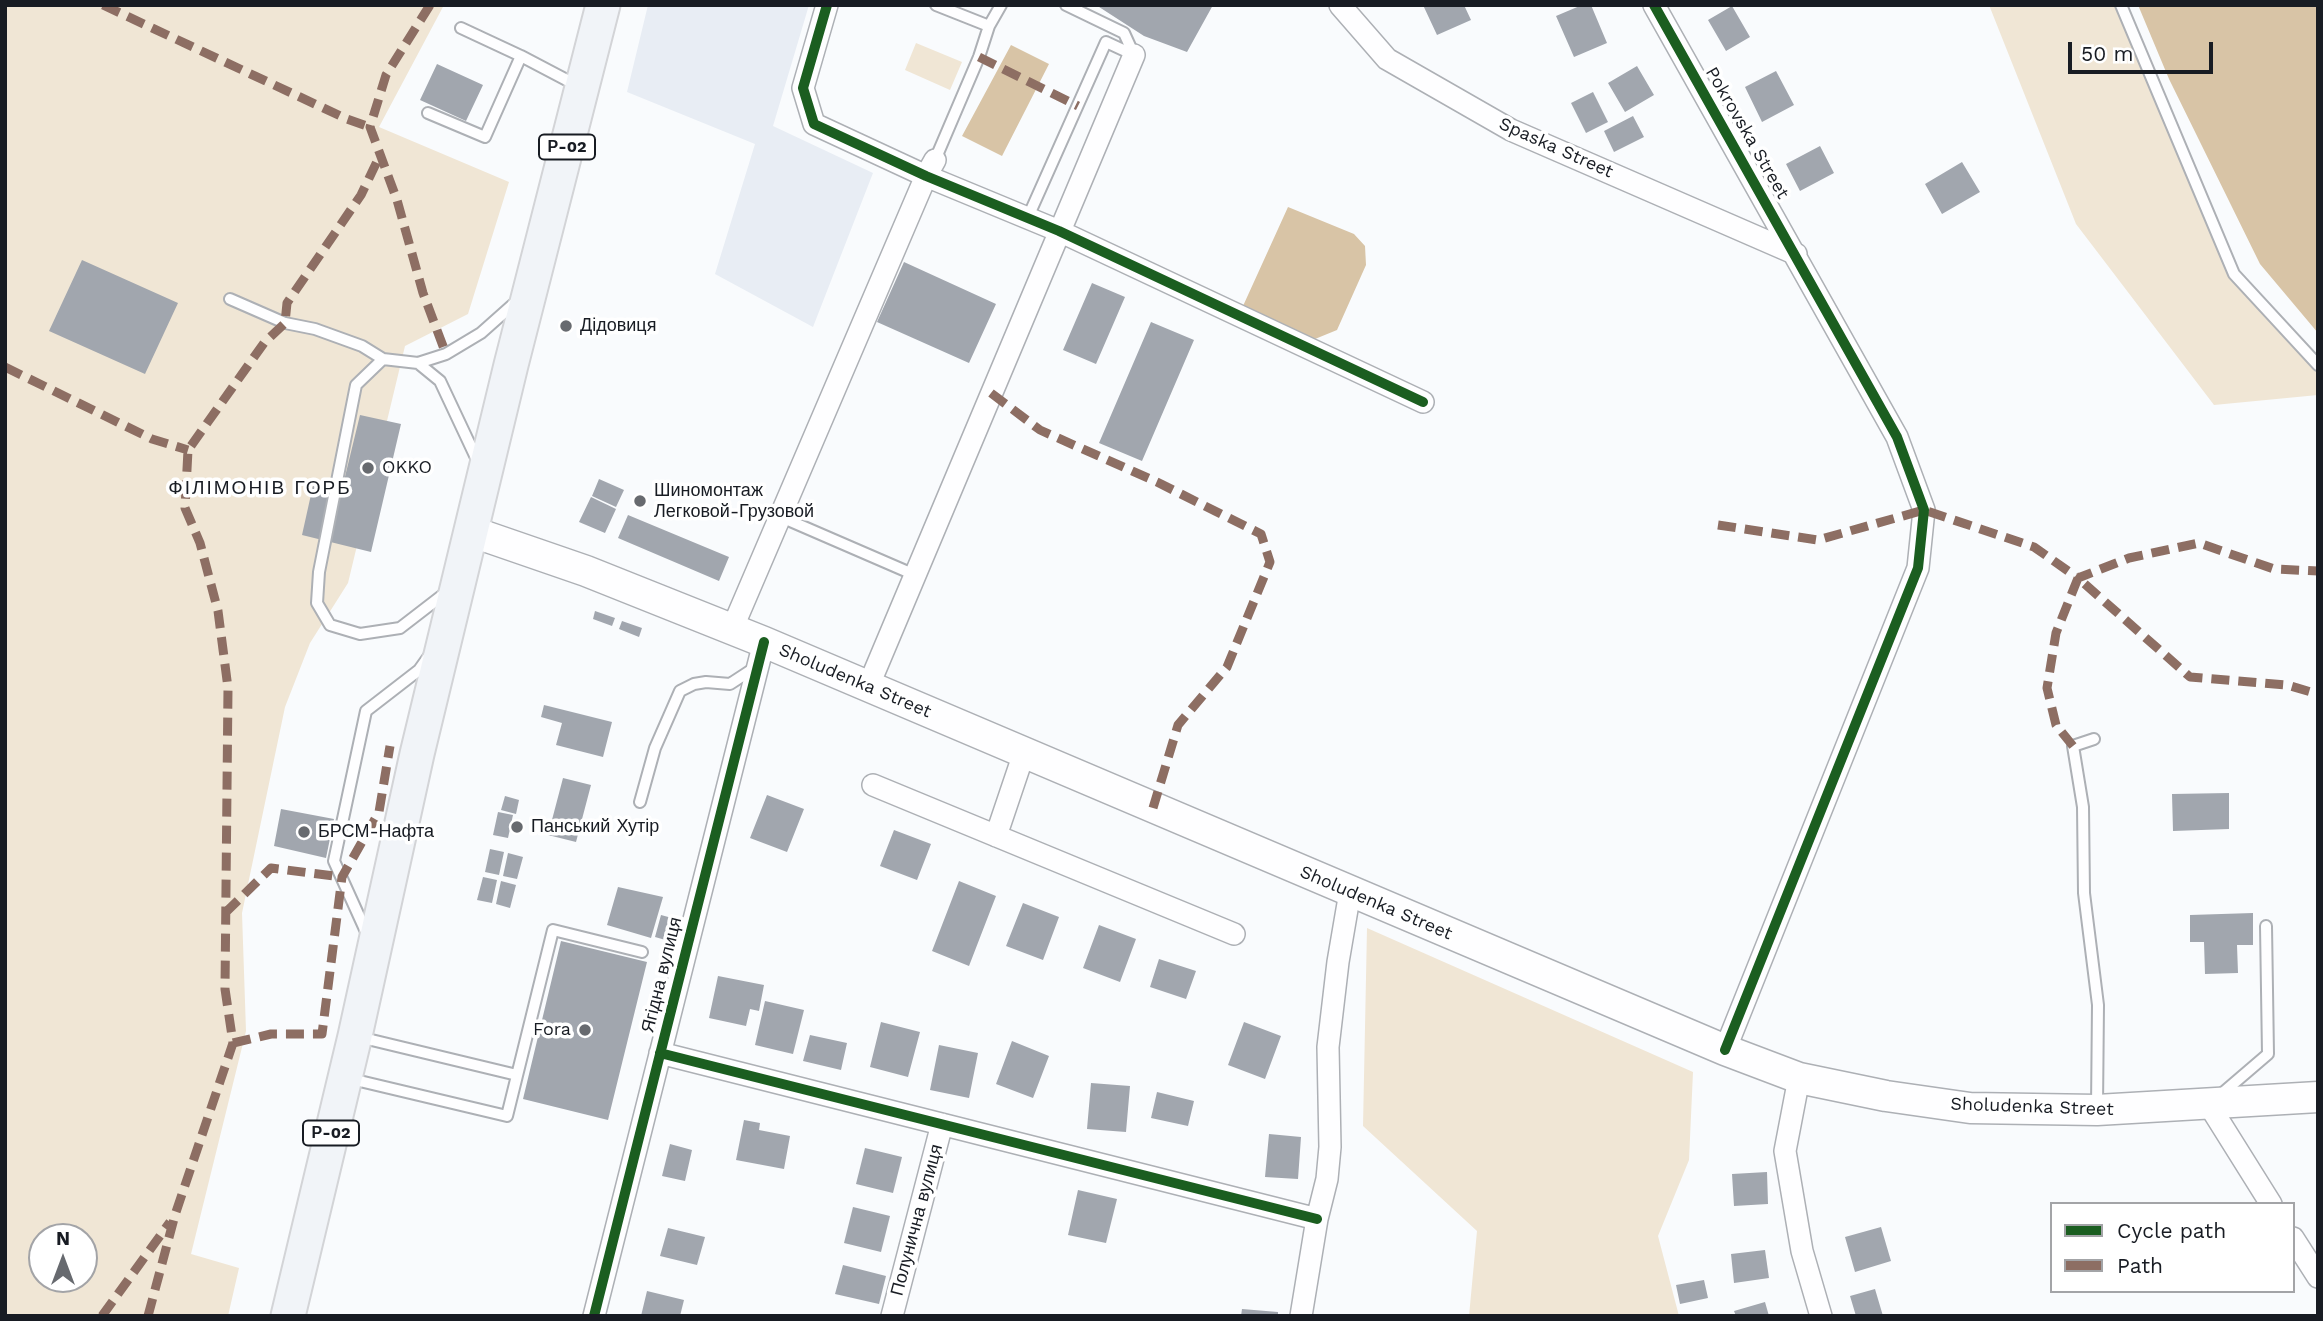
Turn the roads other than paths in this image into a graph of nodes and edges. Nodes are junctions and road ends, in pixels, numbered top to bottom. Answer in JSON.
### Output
{"nodes":[{"id":1,"x":603,"y":5,"type":"edge"},
{"id":2,"x":827,"y":5,"type":"edge"},
{"id":3,"x":936,"y":5,"type":"edge"},
{"id":4,"x":1001,"y":5,"type":"edge"},
{"id":5,"x":1066,"y":5,"type":"edge"},
{"id":6,"x":1340,"y":5,"type":"edge"},
{"id":7,"x":1654,"y":5,"type":"edge"},
{"id":8,"x":2121,"y":5,"type":"edge"},
{"id":9,"x":989,"y":26,"type":"junction"},
{"id":10,"x":461,"y":28,"type":"dead end"},
{"id":11,"x":1134,"y":55,"type":"junction"},
{"id":12,"x":521,"y":56,"type":"junction"},
{"id":13,"x":582,"y":88,"type":"junction"},
{"id":14,"x":428,"y":113,"type":"dead end"},
{"id":15,"x":931,"y":168,"type":"junction"},
{"id":16,"x":1028,"y":217,"type":"junction"},
{"id":17,"x":1059,"y":231,"type":"junction"},
{"id":18,"x":1796,"y":254,"type":"junction"},
{"id":19,"x":530,"y":289,"type":"junction"},
{"id":20,"x":230,"y":299,"type":"dead end"},
{"id":21,"x":383,"y":359,"type":"junction"},
{"id":22,"x":418,"y":363,"type":"junction"},
{"id":23,"x":2318,"y":365,"type":"edge"},
{"id":24,"x":1423,"y":402,"type":"dead end"},
{"id":25,"x":485,"y":476,"type":"junction"},
{"id":26,"x":781,"y":517,"type":"junction"},
{"id":27,"x":470,"y":531,"type":"junction"},
{"id":28,"x":915,"y":575,"type":"junction"},
{"id":29,"x":459,"y":583,"type":"junction"},
{"id":30,"x":449,"y":624,"type":"junction"},
{"id":31,"x":732,"y":629,"type":"junction"},
{"id":32,"x":761,"y":654,"type":"junction"},
{"id":33,"x":868,"y":687,"type":"junction"},
{"id":34,"x":2094,"y":739,"type":"dead end"},
{"id":35,"x":1024,"y":753,"type":"junction"},
{"id":36,"x":873,"y":785,"type":"dead end"},
{"id":37,"x":640,"y":802,"type":"dead end"},
{"id":38,"x":996,"y":835,"type":"junction"},
{"id":39,"x":1350,"y":892,"type":"junction"},
{"id":40,"x":2266,"y":926,"type":"dead end"},
{"id":41,"x":1234,"y":934,"type":"dead end"},
{"id":42,"x":374,"y":949,"type":"junction"},
{"id":43,"x":642,"y":952,"type":"dead end"},
{"id":44,"x":355,"y":1036,"type":"junction"},
{"id":45,"x":1725,"y":1050,"type":"junction"},
{"id":46,"x":660,"y":1053,"type":"junction"},
{"id":47,"x":517,"y":1075,"type":"junction"},
{"id":48,"x":344,"y":1077,"type":"junction"},
{"id":49,"x":1799,"y":1078,"type":"junction"},
{"id":50,"x":2318,"y":1097,"type":"edge"},
{"id":51,"x":2208,"y":1105,"type":"junction"},
{"id":52,"x":2097,"y":1110,"type":"junction"},
{"id":53,"x":942,"y":1124,"type":"junction"},
{"id":54,"x":2270,"y":1202,"type":"edge"},
{"id":55,"x":1317,"y":1219,"type":"junction"},
{"id":56,"x":2295,"y":1241,"type":"edge"},
{"id":57,"x":2318,"y":1277,"type":"edge"},
{"id":58,"x":288,"y":1316,"type":"edge"},
{"id":59,"x":594,"y":1316,"type":"edge"},
{"id":60,"x":892,"y":1316,"type":"edge"},
{"id":61,"x":1301,"y":1316,"type":"edge"},
{"id":62,"x":1821,"y":1316,"type":"edge"}],
"edges":[{"from":1,"to":13,"type":"main road","number":"Р-02"},
{"from":2,"to":15,"type":"street"},
{"from":3,"to":9,"type":"lane"},
{"from":4,"to":9,"type":"lane"},
{"from":5,"to":11,"type":"lane"},
{"from":6,"to":18,"type":"street","name":"Spaska Street"},
{"from":7,"to":18,"type":"street","name":"Pokrovska Street"},
{"from":8,"to":23,"type":"lane"},
{"from":9,"to":15,"type":"lane"},
{"from":10,"to":12,"type":"lane"},
{"from":11,"to":16,"type":"lane"},
{"from":11,"to":17,"type":"street"},
{"from":12,"to":13,"type":"lane"},
{"from":12,"to":14,"type":"lane"},
{"from":13,"to":19,"type":"main road","number":"Р-02"},
{"from":15,"to":16,"type":"street"},
{"from":15,"to":26,"type":"street"},
{"from":16,"to":17,"type":"street"},
{"from":17,"to":24,"type":"street"},
{"from":17,"to":28,"type":"street"},
{"from":18,"to":45,"type":"street","name":"Pokrovska Street"},
{"from":19,"to":22,"type":"lane"},
{"from":19,"to":25,"type":"main road","number":"Р-02"},
{"from":20,"to":21,"type":"lane"},
{"from":21,"to":22,"type":"lane"},
{"from":21,"to":29,"type":"lane"},
{"from":22,"to":25,"type":"lane"},
{"from":25,"to":27,"type":"main road","number":"Р-02"},
{"from":26,"to":28,"type":"lane"},
{"from":26,"to":31,"type":"street"},
{"from":27,"to":29,"type":"main road","number":"Р-02"},
{"from":27,"to":31,"type":"main road","name":"Sholudenka Street"},
{"from":28,"to":33,"type":"street"},
{"from":29,"to":30,"type":"main road","number":"Р-02"},
{"from":30,"to":42,"type":"main road","number":"Р-02"},
{"from":30,"to":42,"type":"lane"},
{"from":31,"to":32,"type":"main road","name":"Sholudenka Street"},
{"from":32,"to":33,"type":"main road","name":"Sholudenka Street"},
{"from":32,"to":37,"type":"lane"},
{"from":32,"to":46,"type":"street","name":"Ягідна вулиця"},
{"from":33,"to":35,"type":"main road","name":"Sholudenka Street"},
{"from":34,"to":52,"type":"lane"},
{"from":35,"to":38,"type":"street"},
{"from":35,"to":39,"type":"main road","name":"Sholudenka Street"},
{"from":36,"to":38,"type":"street"},
{"from":38,"to":41,"type":"street"},
{"from":39,"to":45,"type":"main road","name":"Sholudenka Street"},
{"from":39,"to":55,"type":"street"},
{"from":40,"to":51,"type":"lane"},
{"from":42,"to":44,"type":"main road","number":"Р-02"},
{"from":43,"to":47,"type":"lane"},
{"from":44,"to":47,"type":"lane"},
{"from":44,"to":48,"type":"main road","number":"Р-02"},
{"from":45,"to":49,"type":"main road","name":"Sholudenka Street"},
{"from":46,"to":53,"type":"street"},
{"from":46,"to":59,"type":"street","name":"Ягідна вулиця"},
{"from":47,"to":48,"type":"lane"},
{"from":48,"to":58,"type":"main road","number":"Р-02"},
{"from":49,"to":52,"type":"main road","name":"Sholudenka Street"},
{"from":49,"to":62,"type":"street"},
{"from":50,"to":51,"type":"main road","name":"Sholudenka Street"},
{"from":51,"to":52,"type":"main road","name":"Sholudenka Street"},
{"from":51,"to":54,"type":"street"},
{"from":53,"to":55,"type":"street"},
{"from":53,"to":60,"type":"street","name":"Полунична вулиця"},
{"from":55,"to":61,"type":"street"},
{"from":56,"to":57,"type":"street"}]}
